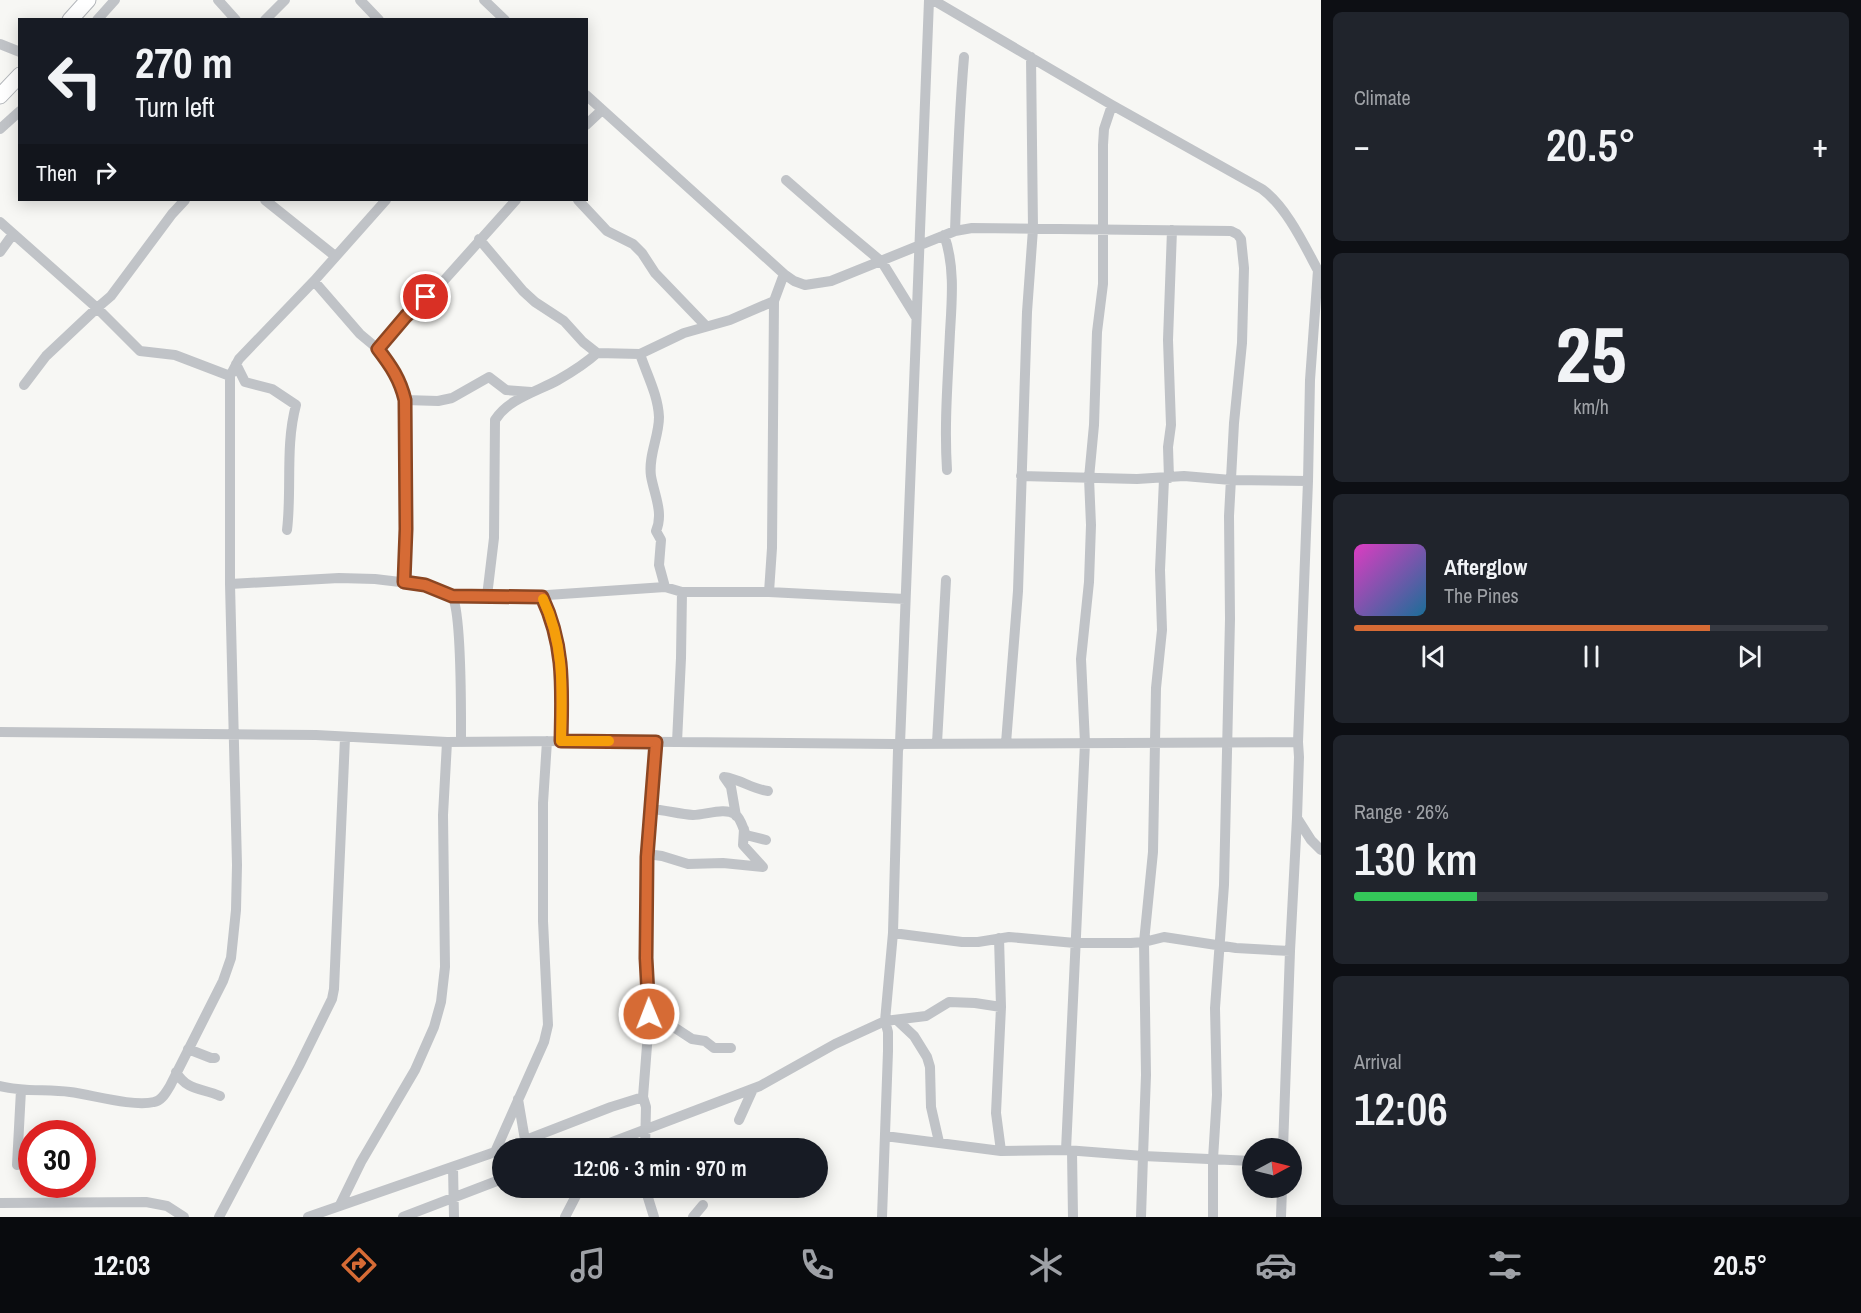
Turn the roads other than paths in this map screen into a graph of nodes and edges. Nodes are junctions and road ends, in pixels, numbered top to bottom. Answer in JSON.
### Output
{"nodes":[{"id":1,"x":88,"y":0,"type":"edge"},
{"id":2,"x":115,"y":0,"type":"edge"},
{"id":3,"x":219,"y":0,"type":"edge"},
{"id":4,"x":285,"y":0,"type":"edge"},
{"id":5,"x":360,"y":0,"type":"edge"},
{"id":6,"x":484,"y":0,"type":"edge"},
{"id":7,"x":931,"y":0,"type":"edge"},
{"id":8,"x":76,"y":18,"type":"edge"},
{"id":9,"x":99,"y":18,"type":"edge"},
{"id":10,"x":234,"y":18,"type":"edge"},
{"id":11,"x":267,"y":18,"type":"edge"},
{"id":12,"x":377,"y":18,"type":"edge"},
{"id":13,"x":503,"y":18,"type":"edge"},
{"id":14,"x":0,"y":44,"type":"edge"},
{"id":15,"x":18,"y":51,"type":"edge"},
{"id":16,"x":964,"y":57,"type":"dead end"},
{"id":17,"x":1031,"y":57,"type":"junction"},
{"id":18,"x":18,"y":77,"type":"edge"},
{"id":19,"x":0,"y":96,"type":"edge"},
{"id":20,"x":588,"y":97,"type":"edge"},
{"id":21,"x":1112,"y":105,"type":"junction"},
{"id":22,"x":602,"y":110,"type":"junction"},
{"id":23,"x":18,"y":113,"type":"edge"},
{"id":24,"x":588,"y":123,"type":"edge"},
{"id":25,"x":0,"y":129,"type":"edge"},
{"id":26,"x":786,"y":180,"type":"dead end"},
{"id":27,"x":184,"y":201,"type":"edge"},
{"id":28,"x":266,"y":201,"type":"edge"},
{"id":29,"x":385,"y":201,"type":"edge"},
{"id":30,"x":515,"y":201,"type":"edge"},
{"id":31,"x":579,"y":201,"type":"edge"},
{"id":32,"x":0,"y":222,"type":"edge"},
{"id":33,"x":1033,"y":229,"type":"junction"},
{"id":34,"x":1104,"y":230,"type":"junction"},
{"id":35,"x":1172,"y":230,"type":"junction"},
{"id":36,"x":950,"y":233,"type":"junction"},
{"id":37,"x":13,"y":234,"type":"junction"},
{"id":38,"x":479,"y":239,"type":"junction"},
{"id":39,"x":918,"y":246,"type":"junction"},
{"id":40,"x":0,"y":252,"type":"edge"},
{"id":41,"x":335,"y":256,"type":"junction"},
{"id":42,"x":882,"y":261,"type":"junction"},
{"id":43,"x":1319,"y":273,"type":"edge"},
{"id":44,"x":784,"y":274,"type":"junction"},
{"id":45,"x":314,"y":281,"type":"junction"},
{"id":46,"x":774,"y":301,"type":"junction"},
{"id":47,"x":97,"y":308,"type":"junction"},
{"id":48,"x":916,"y":317,"type":"junction"},
{"id":49,"x":706,"y":326,"type":"junction"},
{"id":50,"x":378,"y":349,"type":"junction"},
{"id":51,"x":597,"y":354,"type":"junction"},
{"id":52,"x":640,"y":354,"type":"junction"},
{"id":53,"x":236,"y":364,"type":"junction"},
{"id":54,"x":230,"y":376,"type":"junction"},
{"id":55,"x":24,"y":385,"type":"dead end"},
{"id":56,"x":534,"y":392,"type":"junction"},
{"id":57,"x":405,"y":400,"type":"junction"},
{"id":58,"x":947,"y":470,"type":"dead end"},
{"id":59,"x":1021,"y":476,"type":"junction"},
{"id":60,"x":1089,"y":478,"type":"junction"},
{"id":61,"x":1166,"y":478,"type":"junction"},
{"id":62,"x":1231,"y":480,"type":"junction"},
{"id":63,"x":1308,"y":480,"type":"junction"},
{"id":64,"x":287,"y":530,"type":"dead end"},
{"id":65,"x":946,"y":580,"type":"dead end"},
{"id":66,"x":404,"y":582,"type":"junction"},
{"id":67,"x":230,"y":584,"type":"junction"},
{"id":68,"x":665,"y":587,"type":"junction"},
{"id":69,"x":682,"y":592,"type":"junction"},
{"id":70,"x":769,"y":592,"type":"junction"},
{"id":71,"x":487,"y":596,"type":"junction"},
{"id":72,"x":456,"y":597,"type":"junction"},
{"id":73,"x":542,"y":597,"type":"junction"},
{"id":74,"x":905,"y":599,"type":"junction"},
{"id":75,"x":0,"y":732,"type":"edge"},
{"id":76,"x":233,"y":735,"type":"junction"},
{"id":77,"x":345,"y":738,"type":"junction"},
{"id":78,"x":547,"y":741,"type":"junction"},
{"id":79,"x":561,"y":741,"type":"junction"},
{"id":80,"x":447,"y":742,"type":"junction"},
{"id":81,"x":461,"y":742,"type":"junction"},
{"id":82,"x":656,"y":742,"type":"junction"},
{"id":83,"x":677,"y":742,"type":"junction"},
{"id":84,"x":1155,"y":742,"type":"junction"},
{"id":85,"x":1226,"y":742,"type":"junction"},
{"id":86,"x":1298,"y":742,"type":"junction"},
{"id":87,"x":937,"y":743,"type":"junction"},
{"id":88,"x":1006,"y":743,"type":"junction"},
{"id":89,"x":1085,"y":743,"type":"junction"},
{"id":90,"x":900,"y":744,"type":"junction"},
{"id":91,"x":768,"y":791,"type":"dead end"},
{"id":92,"x":651,"y":809,"type":"junction"},
{"id":93,"x":736,"y":816,"type":"junction"},
{"id":94,"x":1297,"y":818,"type":"junction"},
{"id":95,"x":744,"y":829,"type":"junction"},
{"id":96,"x":766,"y":840,"type":"dead end"},
{"id":97,"x":1321,"y":850,"type":"edge"},
{"id":98,"x":647,"y":854,"type":"junction"},
{"id":99,"x":893,"y":933,"type":"junction"},
{"id":100,"x":1004,"y":938,"type":"junction"},
{"id":101,"x":1144,"y":942,"type":"junction"},
{"id":102,"x":1075,"y":943,"type":"junction"},
{"id":103,"x":1219,"y":944,"type":"junction"},
{"id":104,"x":1290,"y":951,"type":"junction"},
{"id":105,"x":1001,"y":1007,"type":"junction"},
{"id":106,"x":649,"y":1014,"type":"junction"},
{"id":107,"x":885,"y":1021,"type":"junction"},
{"id":108,"x":898,"y":1021,"type":"junction"},
{"id":109,"x":731,"y":1048,"type":"dead end"},
{"id":110,"x":188,"y":1049,"type":"junction"},
{"id":111,"x":215,"y":1058,"type":"dead end"},
{"id":112,"x":176,"y":1072,"type":"junction"},
{"id":113,"x":0,"y":1086,"type":"edge"},
{"id":114,"x":753,"y":1089,"type":"junction"},
{"id":115,"x":21,"y":1090,"type":"junction"},
{"id":116,"x":220,"y":1096,"type":"dead end"},
{"id":117,"x":643,"y":1097,"type":"junction"},
{"id":118,"x":518,"y":1099,"type":"junction"},
{"id":119,"x":740,"y":1120,"type":"dead end"},
{"id":120,"x":646,"y":1129,"type":"junction"},
{"id":121,"x":885,"y":1137,"type":"junction"},
{"id":122,"x":501,"y":1138,"type":"edge"},
{"id":123,"x":525,"y":1138,"type":"edge"},
{"id":124,"x":530,"y":1138,"type":"edge"},
{"id":125,"x":628,"y":1138,"type":"edge"},
{"id":126,"x":646,"y":1138,"type":"edge"},
{"id":127,"x":1283,"y":1138,"type":"edge"},
{"id":128,"x":939,"y":1142,"type":"junction"},
{"id":129,"x":1069,"y":1150,"type":"junction"},
{"id":130,"x":1001,"y":1151,"type":"junction"},
{"id":131,"x":492,"y":1153,"type":"edge"},
{"id":132,"x":1143,"y":1156,"type":"junction"},
{"id":133,"x":1213,"y":1159,"type":"junction"},
{"id":134,"x":1242,"y":1160,"type":"edge"},
{"id":135,"x":17,"y":1165,"type":"dead end"},
{"id":136,"x":453,"y":1167,"type":"junction"},
{"id":137,"x":492,"y":1183,"type":"edge"},
{"id":138,"x":453,"y":1198,"type":"junction"},
{"id":139,"x":575,"y":1198,"type":"edge"},
{"id":140,"x":648,"y":1198,"type":"edge"},
{"id":141,"x":1282,"y":1198,"type":"edge"},
{"id":142,"x":0,"y":1203,"type":"edge"},
{"id":143,"x":703,"y":1204,"type":"dead end"},
{"id":144,"x":340,"y":1205,"type":"junction"},
{"id":145,"x":184,"y":1217,"type":"edge"},
{"id":146,"x":219,"y":1217,"type":"edge"},
{"id":147,"x":308,"y":1217,"type":"edge"},
{"id":148,"x":403,"y":1217,"type":"edge"},
{"id":149,"x":454,"y":1217,"type":"edge"},
{"id":150,"x":565,"y":1217,"type":"edge"},
{"id":151,"x":654,"y":1217,"type":"edge"},
{"id":152,"x":693,"y":1217,"type":"edge"},
{"id":153,"x":882,"y":1217,"type":"edge"},
{"id":154,"x":1073,"y":1217,"type":"edge"},
{"id":155,"x":1141,"y":1217,"type":"edge"},
{"id":156,"x":1213,"y":1217,"type":"edge"},
{"id":157,"x":1281,"y":1217,"type":"edge"}],
"edges":[{"from":1,"to":8,"type":"highway"},
{"from":2,"to":9,"type":"street"},
{"from":3,"to":10,"type":"street"},
{"from":4,"to":11,"type":"street"},
{"from":5,"to":12,"type":"street"},
{"from":6,"to":13,"type":"street"},
{"from":7,"to":17,"type":"street"},
{"from":7,"to":39,"type":"street"},
{"from":14,"to":15,"type":"street"},
{"from":16,"to":36,"type":"street"},
{"from":17,"to":21,"type":"street"},
{"from":17,"to":33,"type":"street"},
{"from":18,"to":19,"type":"highway"},
{"from":20,"to":22,"type":"street"},
{"from":21,"to":34,"type":"street"},
{"from":21,"to":43,"type":"street"},
{"from":22,"to":24,"type":"street"},
{"from":22,"to":44,"type":"street"},
{"from":23,"to":25,"type":"street"},
{"from":26,"to":42,"type":"street"},
{"from":27,"to":47,"type":"street"},
{"from":28,"to":41,"type":"street"},
{"from":29,"to":41,"type":"street"},
{"from":30,"to":38,"type":"street"},
{"from":31,"to":49,"type":"street"},
{"from":32,"to":37,"type":"street"},
{"from":33,"to":34,"type":"street"},
{"from":33,"to":36,"type":"street"},
{"from":33,"to":59,"type":"street"},
{"from":34,"to":35,"type":"street"},
{"from":34,"to":60,"type":"street"},
{"from":35,"to":61,"type":"street"},
{"from":35,"to":62,"type":"street"},
{"from":36,"to":39,"type":"street"},
{"from":36,"to":58,"type":"street"},
{"from":37,"to":40,"type":"street"},
{"from":37,"to":47,"type":"street"},
{"from":38,"to":50,"type":"street"},
{"from":38,"to":51,"type":"street"},
{"from":39,"to":42,"type":"street"},
{"from":39,"to":48,"type":"street"},
{"from":41,"to":45,"type":"street"},
{"from":42,"to":44,"type":"street"},
{"from":42,"to":48,"type":"street"},
{"from":43,"to":63,"type":"street"},
{"from":44,"to":46,"type":"street"},
{"from":45,"to":50,"type":"street"},
{"from":45,"to":53,"type":"street"},
{"from":46,"to":49,"type":"street"},
{"from":46,"to":70,"type":"street"},
{"from":47,"to":54,"type":"street"},
{"from":47,"to":55,"type":"street"},
{"from":48,"to":74,"type":"street"},
{"from":49,"to":52,"type":"street"},
{"from":50,"to":57,"type":"street"},
{"from":51,"to":52,"type":"street"},
{"from":51,"to":56,"type":"street"},
{"from":52,"to":68,"type":"street"},
{"from":53,"to":54,"type":"street"},
{"from":53,"to":64,"type":"street"},
{"from":54,"to":67,"type":"street"},
{"from":56,"to":57,"type":"street"},
{"from":56,"to":71,"type":"street"},
{"from":57,"to":66,"type":"street"},
{"from":59,"to":60,"type":"street"},
{"from":59,"to":88,"type":"street"},
{"from":60,"to":61,"type":"street"},
{"from":60,"to":89,"type":"street"},
{"from":61,"to":62,"type":"street"},
{"from":61,"to":84,"type":"street"},
{"from":62,"to":63,"type":"street"},
{"from":62,"to":85,"type":"street"},
{"from":63,"to":86,"type":"street"},
{"from":65,"to":87,"type":"street"},
{"from":66,"to":67,"type":"street"},
{"from":66,"to":72,"type":"street"},
{"from":67,"to":76,"type":"street"},
{"from":68,"to":69,"type":"street"},
{"from":68,"to":73,"type":"street"},
{"from":69,"to":70,"type":"street"},
{"from":69,"to":83,"type":"street"},
{"from":70,"to":74,"type":"street"},
{"from":71,"to":72,"type":"street"},
{"from":71,"to":73,"type":"street"},
{"from":72,"to":81,"type":"street"},
{"from":73,"to":79,"type":"street"},
{"from":74,"to":90,"type":"street"},
{"from":75,"to":76,"type":"street"},
{"from":76,"to":77,"type":"street"},
{"from":76,"to":110,"type":"street"},
{"from":77,"to":80,"type":"street"},
{"from":77,"to":146,"type":"street"},
{"from":78,"to":79,"type":"street"},
{"from":78,"to":81,"type":"street"},
{"from":78,"to":118,"type":"street"},
{"from":79,"to":82,"type":"street"},
{"from":80,"to":81,"type":"street"},
{"from":80,"to":144,"type":"street"},
{"from":82,"to":83,"type":"street"},
{"from":82,"to":92,"type":"street"},
{"from":83,"to":90,"type":"street"},
{"from":84,"to":85,"type":"street"},
{"from":84,"to":89,"type":"street"},
{"from":84,"to":101,"type":"street"},
{"from":85,"to":86,"type":"street"},
{"from":85,"to":103,"type":"street"},
{"from":86,"to":94,"type":"street"},
{"from":87,"to":88,"type":"street"},
{"from":87,"to":90,"type":"street"},
{"from":88,"to":89,"type":"street"},
{"from":89,"to":102,"type":"street"},
{"from":90,"to":99,"type":"street"},
{"from":91,"to":93,"type":"street"},
{"from":92,"to":93,"type":"street"},
{"from":92,"to":98,"type":"street"},
{"from":93,"to":95,"type":"street"},
{"from":94,"to":97,"type":"street"},
{"from":94,"to":104,"type":"street"},
{"from":95,"to":96,"type":"street"},
{"from":95,"to":98,"type":"street"},
{"from":98,"to":106,"type":"street"},
{"from":99,"to":100,"type":"street"},
{"from":99,"to":107,"type":"street"},
{"from":100,"to":102,"type":"street"},
{"from":100,"to":105,"type":"street"},
{"from":101,"to":102,"type":"street"},
{"from":101,"to":103,"type":"street"},
{"from":101,"to":132,"type":"street"},
{"from":102,"to":129,"type":"street"},
{"from":103,"to":104,"type":"street"},
{"from":103,"to":133,"type":"street"},
{"from":104,"to":127,"type":"street"},
{"from":105,"to":108,"type":"street"},
{"from":105,"to":130,"type":"street"},
{"from":106,"to":109,"type":"street"},
{"from":106,"to":117,"type":"street"},
{"from":107,"to":108,"type":"street"},
{"from":107,"to":114,"type":"street"},
{"from":107,"to":121,"type":"street"},
{"from":108,"to":128,"type":"street"},
{"from":110,"to":111,"type":"street"},
{"from":110,"to":112,"type":"street"},
{"from":112,"to":115,"type":"street"},
{"from":112,"to":116,"type":"street"},
{"from":113,"to":115,"type":"street"},
{"from":114,"to":119,"type":"street"},
{"from":114,"to":120,"type":"street"},
{"from":115,"to":135,"type":"street"},
{"from":117,"to":120,"type":"street"},
{"from":117,"to":124,"type":"street"},
{"from":118,"to":122,"type":"street"},
{"from":118,"to":123,"type":"street"},
{"from":120,"to":125,"type":"street"},
{"from":120,"to":126,"type":"street"},
{"from":121,"to":128,"type":"street"},
{"from":121,"to":153,"type":"street"},
{"from":128,"to":130,"type":"street"},
{"from":129,"to":130,"type":"street"},
{"from":129,"to":132,"type":"street"},
{"from":129,"to":154,"type":"street"},
{"from":131,"to":136,"type":"street"},
{"from":132,"to":133,"type":"street"},
{"from":132,"to":155,"type":"street"},
{"from":133,"to":134,"type":"street"},
{"from":133,"to":156,"type":"street"},
{"from":136,"to":138,"type":"street"},
{"from":136,"to":144,"type":"street"},
{"from":137,"to":138,"type":"street"},
{"from":138,"to":148,"type":"street"},
{"from":138,"to":149,"type":"street"},
{"from":139,"to":150,"type":"street"},
{"from":140,"to":151,"type":"street"},
{"from":141,"to":157,"type":"street"},
{"from":142,"to":145,"type":"street"},
{"from":143,"to":152,"type":"street"},
{"from":144,"to":147,"type":"street"}]}
